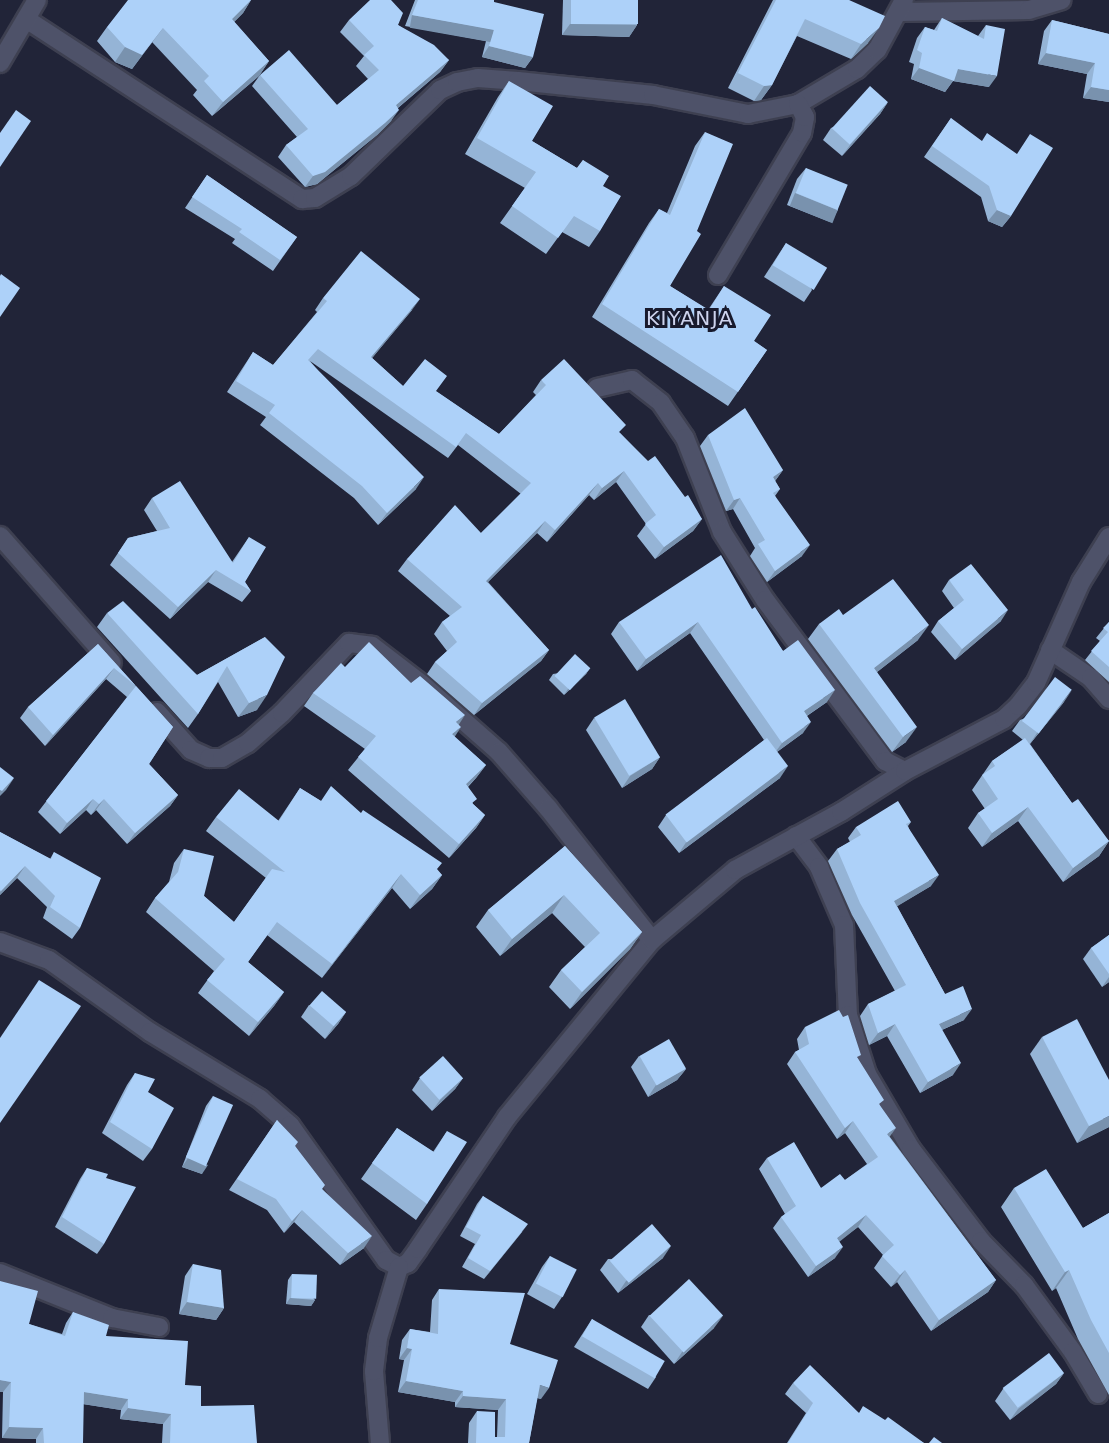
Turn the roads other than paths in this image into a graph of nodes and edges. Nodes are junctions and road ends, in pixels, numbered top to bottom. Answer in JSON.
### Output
{"nodes":[{"id":1,"x":37,"y":0,"type":"edge"},
{"id":2,"x":1062,"y":0,"type":"edge"},
{"id":3,"x":899,"y":13,"type":"edge"},
{"id":4,"x":871,"y":18,"type":"edge"},
{"id":5,"x":27,"y":19,"type":"junction"},
{"id":6,"x":0,"y":63,"type":"edge"},
{"id":7,"x":798,"y":104,"type":"junction"},
{"id":8,"x":718,"y":274,"type":"dead end"},
{"id":9,"x":597,"y":388,"type":"dead end"},
{"id":10,"x":0,"y":536,"type":"edge"},
{"id":11,"x":1109,"y":537,"type":"edge"},
{"id":12,"x":1050,"y":650,"type":"junction"},
{"id":13,"x":124,"y":676,"type":"edge"},
{"id":14,"x":1109,"y":699,"type":"edge"},
{"id":15,"x":146,"y":700,"type":"edge"},
{"id":16,"x":905,"y":771,"type":"junction"},
{"id":17,"x":796,"y":836,"type":"junction"},
{"id":18,"x":652,"y":940,"type":"junction"},
{"id":19,"x":0,"y":942,"type":"edge"},
{"id":20,"x":399,"y":1267,"type":"junction"},
{"id":21,"x":0,"y":1273,"type":"edge"},
{"id":22,"x":159,"y":1327,"type":"dead end"},
{"id":23,"x":1098,"y":1394,"type":"dead end"},
{"id":24,"x":380,"y":1443,"type":"edge"}],
"edges":[{"from":1,"to":5,"type":"street"},
{"from":2,"to":3,"type":"street"},
{"from":3,"to":4,"type":"street"},
{"from":3,"to":7,"type":"street"},
{"from":5,"to":6,"type":"street"},
{"from":5,"to":7,"type":"street"},
{"from":7,"to":8,"type":"street"},
{"from":9,"to":16,"type":"street"},
{"from":10,"to":13,"type":"street"},
{"from":11,"to":12,"type":"street"},
{"from":12,"to":14,"type":"street"},
{"from":12,"to":16,"type":"street"},
{"from":15,"to":18,"type":"street"},
{"from":16,"to":17,"type":"street"},
{"from":17,"to":18,"type":"street"},
{"from":17,"to":23,"type":"street"},
{"from":18,"to":20,"type":"street"},
{"from":19,"to":20,"type":"street"},
{"from":20,"to":24,"type":"street"},
{"from":21,"to":22,"type":"street"}]}
